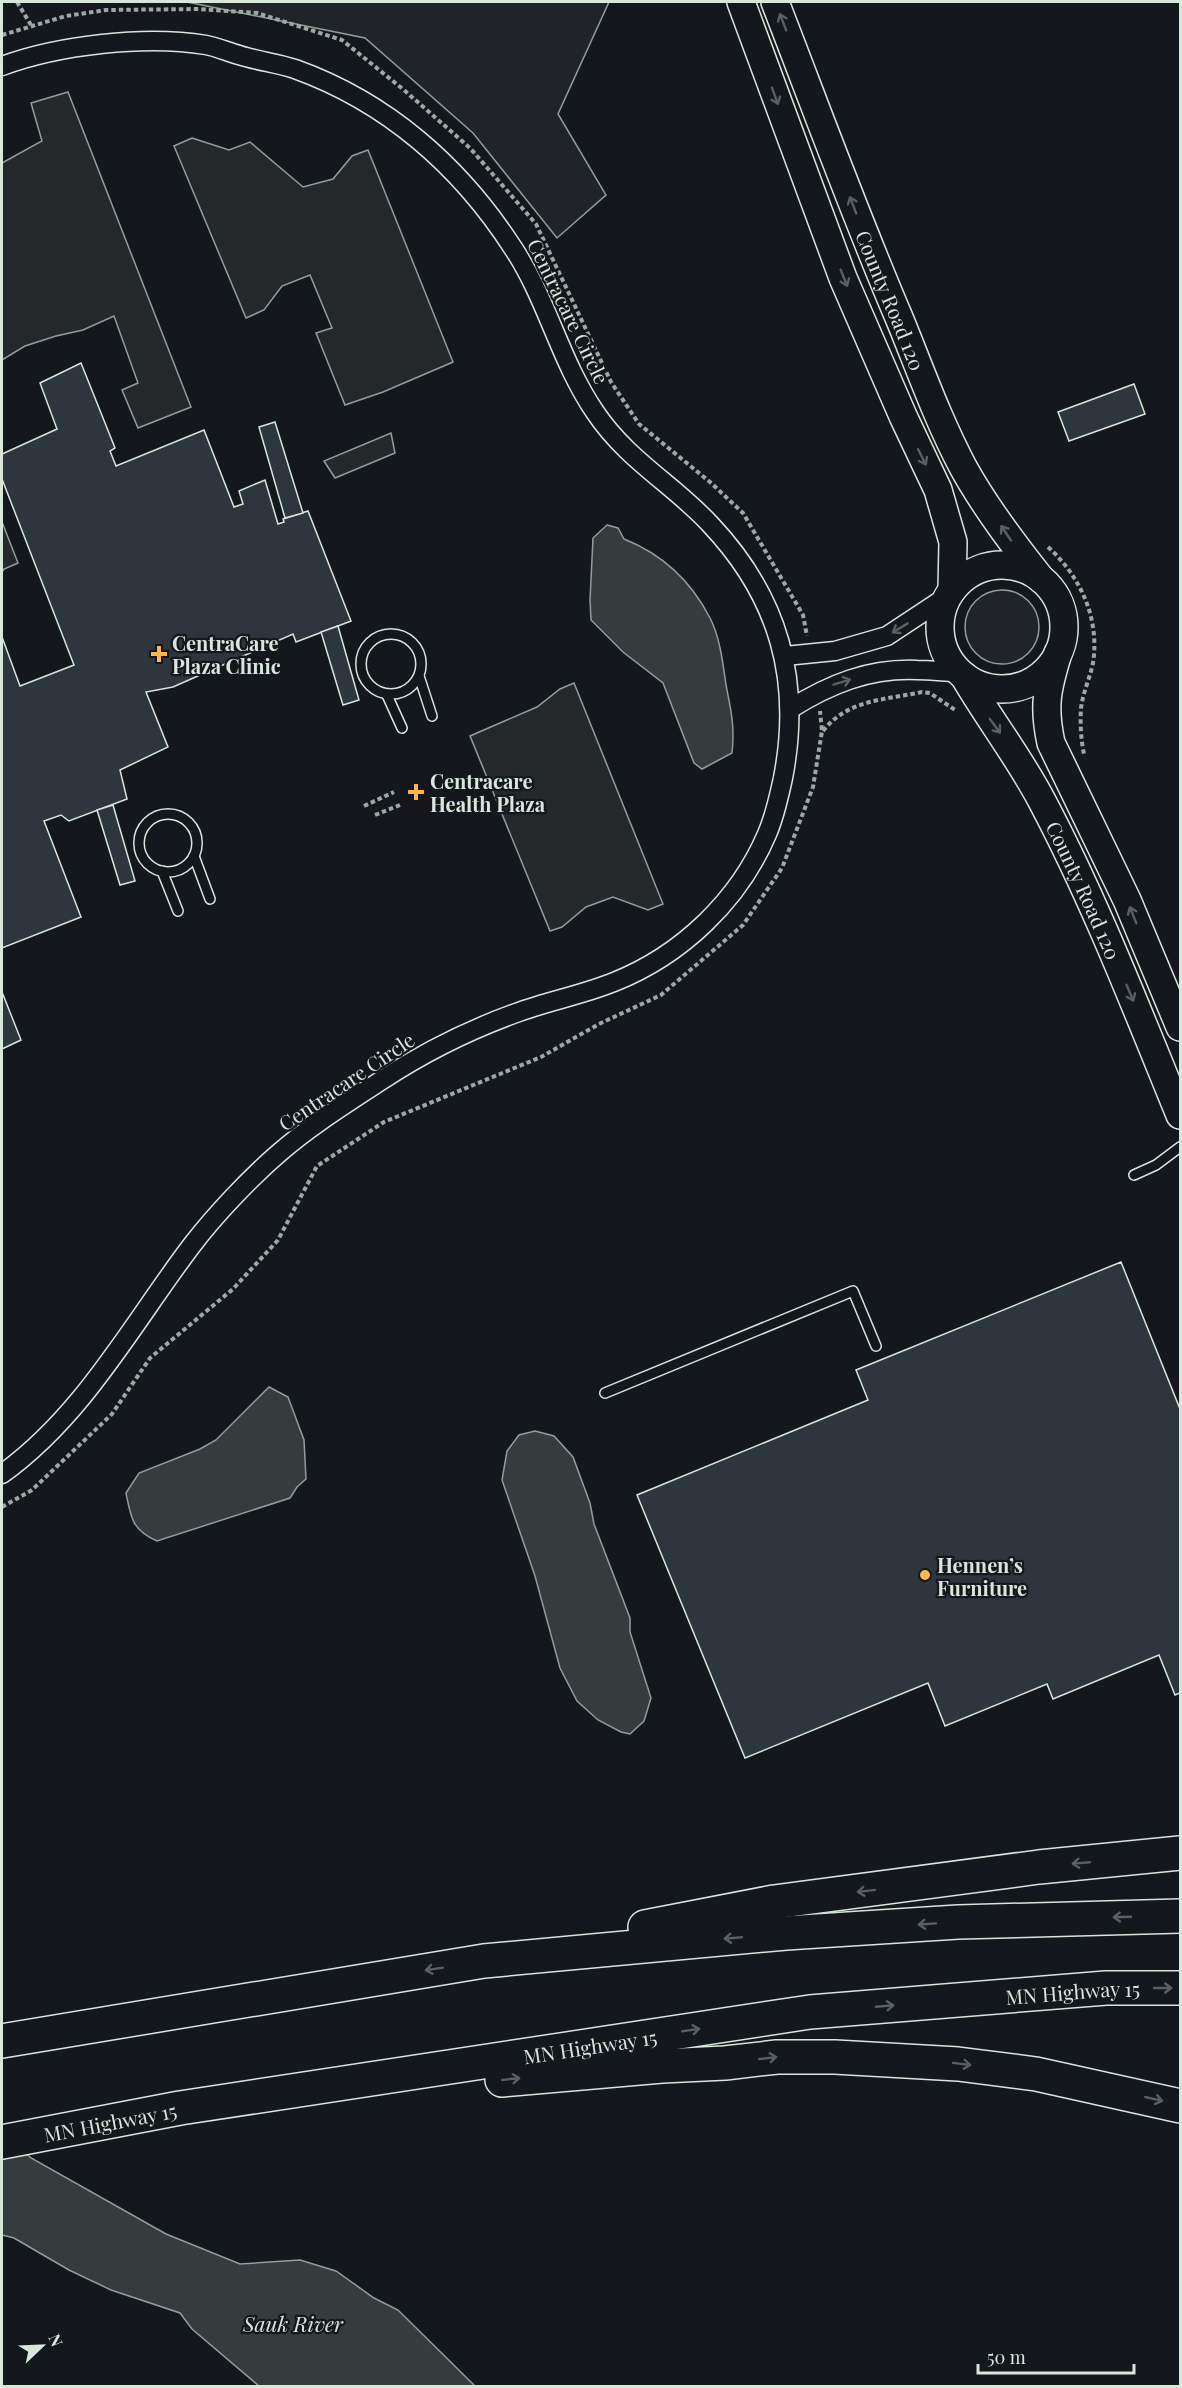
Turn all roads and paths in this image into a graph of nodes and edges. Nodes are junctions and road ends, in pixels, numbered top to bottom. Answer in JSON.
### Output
{"nodes":[{"id":1,"x":17,"y":2,"type":"edge"},
{"id":2,"x":741,"y":2,"type":"edge"},
{"id":3,"x":775,"y":2,"type":"edge"},
{"id":4,"x":31,"y":25,"type":"junction"},
{"id":5,"x":2,"y":35,"type":"edge"},
{"id":6,"x":2,"y":66,"type":"edge"},
{"id":7,"x":1041,"y":579,"type":"junction"},
{"id":8,"x":951,"y":592,"type":"junction"},
{"id":9,"x":1058,"y":653,"type":"junction"},
{"id":10,"x":810,"y":654,"type":"junction"},
{"id":11,"x":785,"y":656,"type":"junction"},
{"id":12,"x":962,"y":674,"type":"junction"},
{"id":13,"x":419,"y":676,"type":"junction"},
{"id":14,"x":817,"y":692,"type":"junction"},
{"id":15,"x":387,"y":694,"type":"junction"},
{"id":16,"x":790,"y":709,"type":"junction"},
{"id":17,"x":958,"y":713,"type":"dead end"},
{"id":18,"x":432,"y":716,"type":"dead end"},
{"id":19,"x":402,"y":728,"type":"dead end"},
{"id":20,"x":822,"y":731,"type":"junction"},
{"id":21,"x":394,"y":792,"type":"dead end"},
{"id":22,"x":400,"y":805,"type":"dead end"},
{"id":23,"x":364,"y":806,"type":"dead end"},
{"id":24,"x":375,"y":815,"type":"dead end"},
{"id":25,"x":194,"y":856,"type":"junction"},
{"id":26,"x":162,"y":871,"type":"junction"},
{"id":27,"x":210,"y":899,"type":"dead end"},
{"id":28,"x":178,"y":911,"type":"dead end"},
{"id":29,"x":1180,"y":1027,"type":"edge"},
{"id":30,"x":1180,"y":1115,"type":"edge"},
{"id":31,"x":1180,"y":1147,"type":"edge"},
{"id":32,"x":1134,"y":1175,"type":"dead end"},
{"id":33,"x":876,"y":1346,"type":"dead end"},
{"id":34,"x":605,"y":1393,"type":"dead end"},
{"id":35,"x":2,"y":1474,"type":"edge"},
{"id":36,"x":2,"y":1507,"type":"edge"},
{"id":37,"x":1180,"y":1853,"type":"edge"},
{"id":38,"x":1180,"y":1916,"type":"edge"},
{"id":39,"x":466,"y":1964,"type":"junction"},
{"id":40,"x":1180,"y":1988,"type":"edge"},
{"id":41,"x":2,"y":2041,"type":"edge"},
{"id":42,"x":1180,"y":2106,"type":"edge"},
{"id":43,"x":180,"y":2108,"type":"junction"},
{"id":44,"x":2,"y":2142,"type":"edge"}],
"edges":[{"from":1,"to":4,"type":"path"},
{"from":2,"to":8,"type":"street","name":"County Road 120","one_way":true},
{"from":7,"to":3,"type":"street","name":"County Road 120","one_way":true},
{"from":4,"to":5,"type":"path"},
{"from":4,"to":10,"type":"path"},
{"from":6,"to":11,"type":"street","name":"Centracare Circle"},
{"from":7,"to":8,"type":"street"},
{"from":7,"to":9,"type":"street"},
{"from":8,"to":10,"type":"street","one_way":true},
{"from":8,"to":12,"type":"street"},
{"from":9,"to":12,"type":"street"},
{"from":29,"to":9,"type":"street","name":"County Road 120","one_way":true},
{"from":10,"to":11,"type":"street"},
{"from":11,"to":16,"type":"street","name":"Centracare Circle"},
{"from":14,"to":12,"type":"street","one_way":true},
{"from":12,"to":30,"type":"street","name":"County Road 120","one_way":true},
{"from":13,"to":15,"type":"lane"},
{"from":13,"to":15,"type":"lane"},
{"from":13,"to":18,"type":"lane"},
{"from":14,"to":16,"type":"street"},
{"from":14,"to":20,"type":"path"},
{"from":15,"to":19,"type":"lane"},
{"from":16,"to":35,"type":"street","name":"Centracare Circle"},
{"from":17,"to":20,"type":"path"},
{"from":20,"to":36,"type":"path"},
{"from":21,"to":23,"type":"path"},
{"from":22,"to":24,"type":"path"},
{"from":25,"to":26,"type":"lane"},
{"from":25,"to":26,"type":"lane"},
{"from":25,"to":27,"type":"lane"},
{"from":26,"to":28,"type":"lane"},
{"from":31,"to":32,"type":"lane"},
{"from":33,"to":34,"type":"lane"},
{"from":37,"to":39,"type":"highway","one_way":true},
{"from":38,"to":39,"type":"highway","one_way":true},
{"from":39,"to":41,"type":"highway","one_way":true},
{"from":43,"to":40,"type":"highway","name":"MN Highway 15","one_way":true},
{"from":43,"to":42,"type":"highway","one_way":true},
{"from":43,"to":44,"type":"highway","name":"MN Highway 15"}]}
